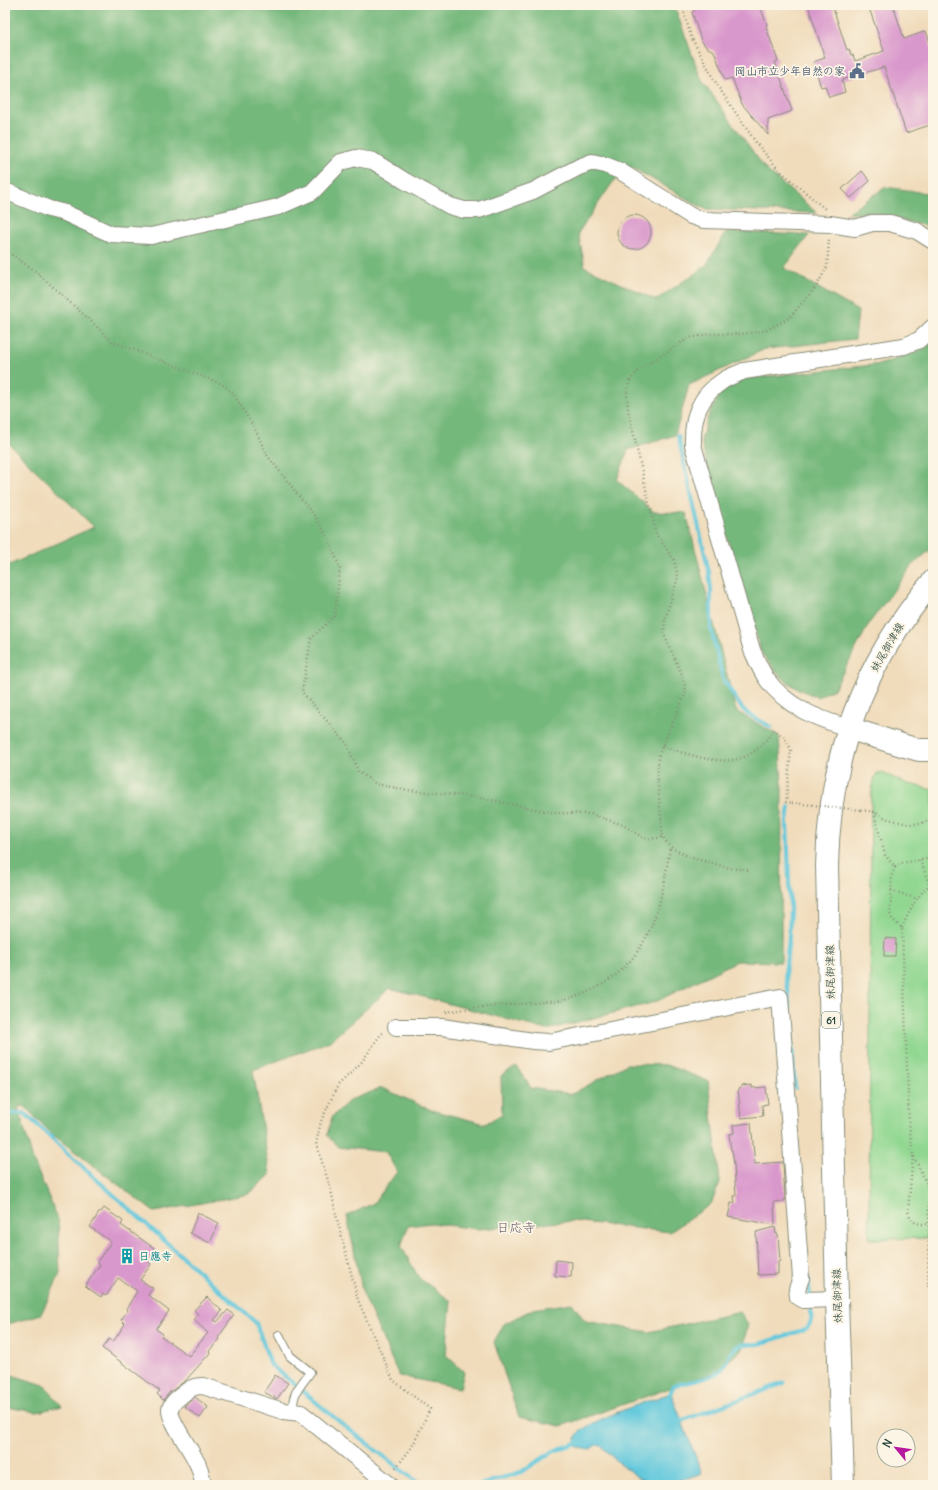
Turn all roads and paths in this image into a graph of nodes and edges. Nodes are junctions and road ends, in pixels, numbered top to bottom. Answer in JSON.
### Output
{"nodes":[{"id":1,"x":682,"y":5,"type":"edge"},
{"id":2,"x":5,"y":191,"type":"edge"},
{"id":3,"x":830,"y":224,"type":"junction"},
{"id":4,"x":933,"y":241,"type":"edge"},
{"id":5,"x":5,"y":250,"type":"edge"},
{"id":6,"x":933,"y":327,"type":"edge"},
{"id":7,"x":933,"y":581,"type":"edge"},
{"id":8,"x":848,"y":728,"type":"junction"},
{"id":9,"x":662,"y":746,"type":"junction"},
{"id":10,"x":933,"y":750,"type":"edge"},
{"id":11,"x":874,"y":812,"type":"junction"},
{"id":12,"x":933,"y":825,"type":"edge"},
{"id":13,"x":663,"y":837,"type":"junction"},
{"id":14,"x":670,"y":847,"type":"junction"},
{"id":15,"x":933,"y":858,"type":"edge"},
{"id":16,"x":920,"y":860,"type":"junction"},
{"id":17,"x":895,"y":867,"type":"junction"},
{"id":18,"x":748,"y":870,"type":"dead end"},
{"id":19,"x":933,"y":882,"type":"edge"},
{"id":20,"x":929,"y":884,"type":"junction"},
{"id":21,"x":891,"y":890,"type":"junction"},
{"id":22,"x":917,"y":899,"type":"junction"},
{"id":23,"x":902,"y":928,"type":"junction"},
{"id":24,"x":441,"y":1014,"type":"dead end"},
{"id":25,"x":396,"y":1027,"type":"joint"},
{"id":26,"x":913,"y":1155,"type":"junction"},
{"id":27,"x":929,"y":1224,"type":"junction"},
{"id":28,"x":933,"y":1224,"type":"edge"},
{"id":29,"x":928,"y":1288,"type":"dead end"},
{"id":30,"x":837,"y":1299,"type":"junction"},
{"id":31,"x":279,"y":1335,"type":"dead end"},
{"id":32,"x":294,"y":1412,"type":"junction"},
{"id":33,"x":392,"y":1478,"type":"edge"},
{"id":34,"x":203,"y":1485,"type":"edge"},
{"id":35,"x":843,"y":1485,"type":"edge"}],
"edges":[{"from":1,"to":3,"type":"path"},
{"from":2,"to":3,"type":"street"},
{"from":3,"to":4,"type":"street"},
{"from":3,"to":9,"type":"path"},
{"from":5,"to":13,"type":"path"},
{"from":6,"to":8,"type":"street"},
{"from":7,"to":8,"type":"main road","name":"妹尾御津線","number":"61"},
{"from":8,"to":10,"type":"main road"},
{"from":8,"to":30,"type":"main road","name":"妹尾御津線","number":"61"},
{"from":9,"to":11,"type":"path","bridge":true},
{"from":9,"to":13,"type":"path"},
{"from":11,"to":12,"type":"path"},
{"from":11,"to":17,"type":"path"},
{"from":13,"to":14,"type":"path"},
{"from":14,"to":18,"type":"path"},
{"from":14,"to":24,"type":"path"},
{"from":15,"to":16,"type":"path"},
{"from":16,"to":17,"type":"path"},
{"from":16,"to":20,"type":"path"},
{"from":17,"to":21,"type":"path"},
{"from":19,"to":20,"type":"path"},
{"from":20,"to":22,"type":"path"},
{"from":21,"to":22,"type":"path"},
{"from":21,"to":23,"type":"path"},
{"from":22,"to":23,"type":"path"},
{"from":23,"to":26,"type":"path"},
{"from":25,"to":30,"type":"street"},
{"from":25,"to":33,"type":"path"},
{"from":26,"to":27,"type":"path"},
{"from":26,"to":27,"type":"path"},
{"from":27,"to":28,"type":"path"},
{"from":27,"to":29,"type":"path"},
{"from":30,"to":35,"type":"main road","name":"妹尾御津線","number":"61"},
{"from":31,"to":32,"type":"lane"},
{"from":32,"to":33,"type":"street"},
{"from":32,"to":34,"type":"street"}]}
